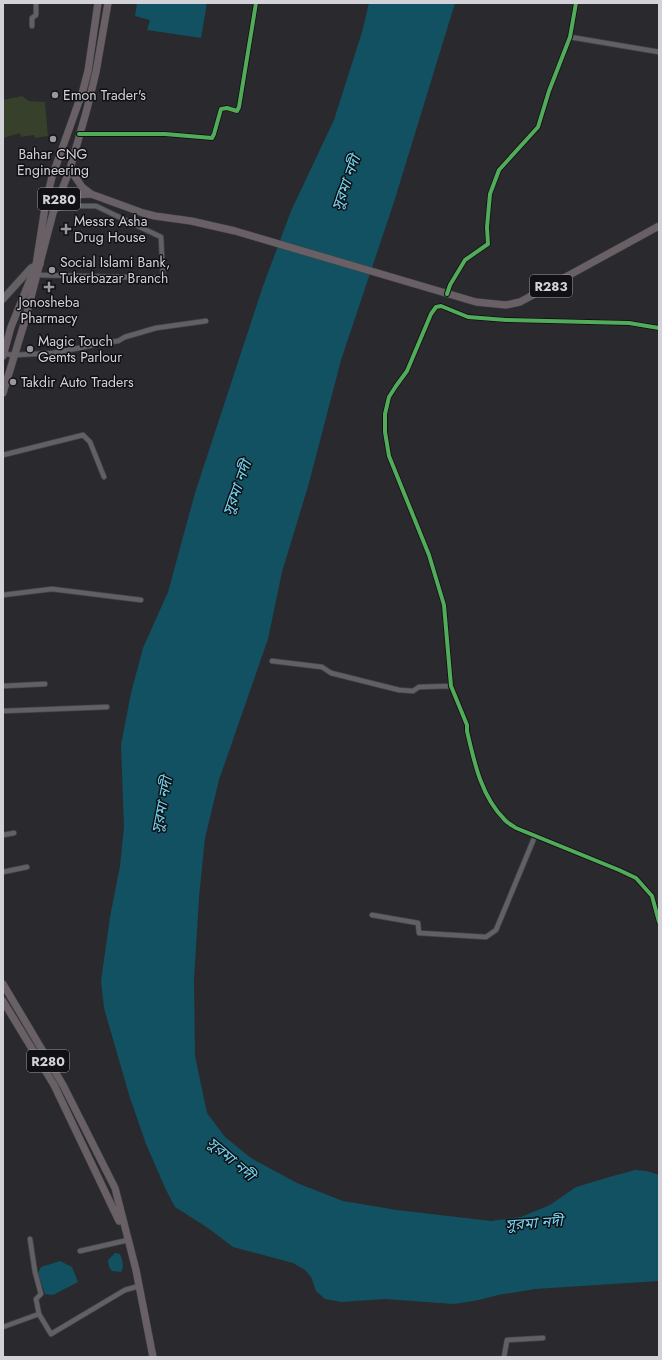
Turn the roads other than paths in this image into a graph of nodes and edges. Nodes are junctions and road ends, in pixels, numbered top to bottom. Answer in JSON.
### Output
{"nodes":[{"id":1,"x":36,"y":3,"type":"edge"},
{"id":2,"x":98,"y":3,"type":"edge"},
{"id":3,"x":108,"y":3,"type":"edge"},
{"id":4,"x":256,"y":3,"type":"edge"},
{"id":5,"x":576,"y":3,"type":"edge"},
{"id":6,"x":32,"y":26,"type":"dead end"},
{"id":7,"x":570,"y":37,"type":"junction"},
{"id":8,"x":659,"y":52,"type":"edge"},
{"id":9,"x":79,"y":134,"type":"junction"},
{"id":10,"x":70,"y":168,"type":"junction"},
{"id":11,"x":52,"y":177,"type":"junction"},
{"id":12,"x":65,"y":182,"type":"junction"},
{"id":13,"x":91,"y":194,"type":"junction"},
{"id":14,"x":58,"y":200,"type":"junction"},
{"id":15,"x":55,"y":209,"type":"junction"},
{"id":16,"x":659,"y":226,"type":"edge"},
{"id":17,"x":38,"y":265,"type":"junction"},
{"id":18,"x":38,"y":275,"type":"junction"},
{"id":19,"x":447,"y":294,"type":"junction"},
{"id":20,"x":3,"y":299,"type":"edge"},
{"id":21,"x":206,"y":321,"type":"dead end"},
{"id":22,"x":12,"y":328,"type":"junction"},
{"id":23,"x":659,"y":328,"type":"edge"},
{"id":24,"x":22,"y":331,"type":"junction"},
{"id":25,"x":3,"y":355,"type":"edge"},
{"id":26,"x":15,"y":355,"type":"junction"},
{"id":27,"x":3,"y":393,"type":"edge"},
{"id":28,"x":3,"y":455,"type":"edge"},
{"id":29,"x":104,"y":477,"type":"dead end"},
{"id":30,"x":3,"y":595,"type":"edge"},
{"id":31,"x":141,"y":600,"type":"dead end"},
{"id":32,"x":272,"y":661,"type":"dead end"},
{"id":33,"x":45,"y":684,"type":"dead end"},
{"id":34,"x":3,"y":686,"type":"edge"},
{"id":35,"x":451,"y":686,"type":"junction"},
{"id":36,"x":107,"y":707,"type":"dead end"},
{"id":37,"x":3,"y":711,"type":"edge"},
{"id":38,"x":14,"y":833,"type":"dead end"},
{"id":39,"x":3,"y":835,"type":"edge"},
{"id":40,"x":535,"y":836,"type":"junction"},
{"id":41,"x":27,"y":867,"type":"dead end"},
{"id":42,"x":3,"y":872,"type":"edge"},
{"id":43,"x":372,"y":915,"type":"dead end"},
{"id":44,"x":659,"y":921,"type":"edge"},
{"id":45,"x":3,"y":984,"type":"edge"},
{"id":46,"x":3,"y":1001,"type":"edge"},
{"id":47,"x":6,"y":1011,"type":"edge"},
{"id":48,"x":30,"y":1239,"type":"dead end"},
{"id":49,"x":128,"y":1240,"type":"junction"},
{"id":50,"x":80,"y":1250,"type":"dead end"},
{"id":51,"x":139,"y":1286,"type":"junction"},
{"id":52,"x":39,"y":1314,"type":"junction"},
{"id":53,"x":3,"y":1327,"type":"edge"},
{"id":54,"x":543,"y":1338,"type":"dead end"},
{"id":55,"x":153,"y":1357,"type":"edge"},
{"id":56,"x":504,"y":1357,"type":"edge"}],
"edges":[{"from":1,"to":6,"type":"street"},
{"from":2,"to":11,"type":"main road","number":"R280"},
{"from":3,"to":9,"type":"main road","number":"R280"},
{"from":4,"to":9,"type":"street"},
{"from":5,"to":7,"type":"street"},
{"from":7,"to":8,"type":"street"},
{"from":7,"to":19,"type":"street"},
{"from":9,"to":10,"type":"main road","number":"R280"},
{"from":10,"to":12,"type":"main road","number":"R280"},
{"from":10,"to":13,"type":"main road"},
{"from":11,"to":12,"type":"main road"},
{"from":11,"to":17,"type":"main road","number":"R280"},
{"from":12,"to":14,"type":"main road","number":"R280"},
{"from":13,"to":14,"type":"main road"},
{"from":13,"to":19,"type":"main road","number":"R283"},
{"from":14,"to":15,"type":"main road","number":"R280"},
{"from":15,"to":17,"type":"main road","number":"R280"},
{"from":15,"to":18,"type":"street"},
{"from":16,"to":19,"type":"main road","number":"R283"},
{"from":17,"to":18,"type":"main road","number":"R280"},
{"from":17,"to":20,"type":"main road"},
{"from":17,"to":22,"type":"main road","number":"R280"},
{"from":18,"to":24,"type":"main road","number":"R280"},
{"from":21,"to":26,"type":"street"},
{"from":22,"to":24,"type":"main road"},
{"from":22,"to":25,"type":"main road","number":"R280"},
{"from":23,"to":35,"type":"street"},
{"from":24,"to":26,"type":"main road","number":"R280"},
{"from":25,"to":26,"type":"street"},
{"from":26,"to":27,"type":"main road","number":"R280"},
{"from":28,"to":29,"type":"street"},
{"from":30,"to":31,"type":"street"},
{"from":32,"to":35,"type":"street"},
{"from":33,"to":34,"type":"street"},
{"from":35,"to":40,"type":"street"},
{"from":36,"to":37,"type":"street"},
{"from":38,"to":39,"type":"street"},
{"from":40,"to":43,"type":"street"},
{"from":40,"to":44,"type":"street"},
{"from":41,"to":42,"type":"street"},
{"from":45,"to":49,"type":"main road","number":"R280"},
{"from":46,"to":47,"type":"main road","number":"R280"},
{"from":47,"to":49,"type":"main road","number":"R280"},
{"from":48,"to":52,"type":"street"},
{"from":49,"to":50,"type":"street"},
{"from":49,"to":51,"type":"main road","number":"R280"},
{"from":51,"to":52,"type":"street"},
{"from":51,"to":55,"type":"main road","number":"R280"},
{"from":52,"to":53,"type":"street"},
{"from":54,"to":56,"type":"street"}]}
